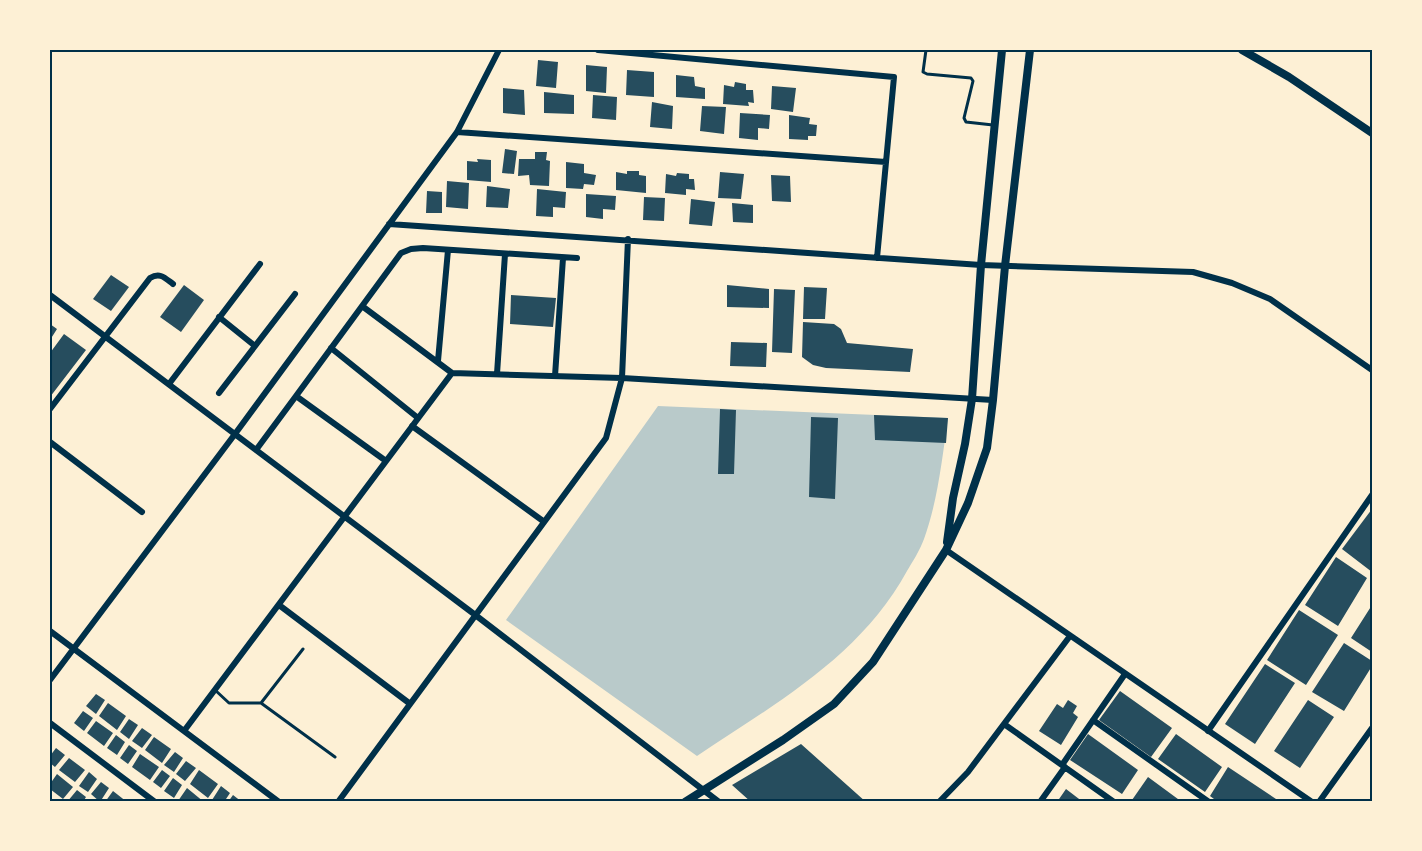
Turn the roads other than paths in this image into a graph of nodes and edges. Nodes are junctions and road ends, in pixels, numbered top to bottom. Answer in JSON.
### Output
{"nodes":[{"id":1,"x":499,"y":50,"type":"edge"},
{"id":2,"x":598,"y":50,"type":"edge"},
{"id":3,"x":926,"y":50,"type":"edge"},
{"id":4,"x":1002,"y":50,"type":"edge"},
{"id":5,"x":1030,"y":50,"type":"edge"},
{"id":6,"x":1242,"y":50,"type":"edge"},
{"id":7,"x":995,"y":125,"type":"junction"},
{"id":8,"x":457,"y":132,"type":"junction"},
{"id":9,"x":1372,"y":133,"type":"edge"},
{"id":10,"x":886,"y":162,"type":"junction"},
{"id":11,"x":389,"y":224,"type":"junction"},
{"id":12,"x":628,"y":239,"type":"junction"},
{"id":13,"x":448,"y":250,"type":"junction"},
{"id":14,"x":505,"y":254,"type":"junction"},
{"id":15,"x":563,"y":258,"type":"junction"},
{"id":16,"x":577,"y":258,"type":"dead end"},
{"id":17,"x":877,"y":258,"type":"junction"},
{"id":18,"x":260,"y":264,"type":"dead end"},
{"id":19,"x":981,"y":265,"type":"junction"},
{"id":20,"x":1005,"y":266,"type":"junction"},
{"id":21,"x":173,"y":284,"type":"dead end"},
{"id":22,"x":295,"y":294,"type":"dead end"},
{"id":23,"x":50,"y":295,"type":"edge"},
{"id":24,"x":362,"y":306,"type":"junction"},
{"id":25,"x":219,"y":317,"type":"junction"},
{"id":26,"x":104,"y":336,"type":"junction"},
{"id":27,"x":255,"y":346,"type":"junction"},
{"id":28,"x":331,"y":348,"type":"junction"},
{"id":29,"x":438,"y":361,"type":"junction"},
{"id":30,"x":1372,"y":370,"type":"edge"},
{"id":31,"x":452,"y":373,"type":"junction"},
{"id":32,"x":496,"y":374,"type":"junction"},
{"id":33,"x":555,"y":376,"type":"junction"},
{"id":34,"x":622,"y":378,"type":"junction"},
{"id":35,"x":169,"y":384,"type":"junction"},
{"id":36,"x":219,"y":393,"type":"dead end"},
{"id":37,"x":296,"y":396,"type":"junction"},
{"id":38,"x":972,"y":399,"type":"junction"},
{"id":39,"x":993,"y":400,"type":"junction"},
{"id":40,"x":50,"y":409,"type":"edge"},
{"id":41,"x":418,"y":418,"type":"junction"},
{"id":42,"x":412,"y":426,"type":"junction"},
{"id":43,"x":235,"y":434,"type":"junction"},
{"id":44,"x":50,"y":442,"type":"edge"},
{"id":45,"x":256,"y":450,"type":"junction"},
{"id":46,"x":386,"y":461,"type":"junction"},
{"id":47,"x":1372,"y":495,"type":"edge"},
{"id":48,"x":142,"y":512,"type":"dead end"},
{"id":49,"x":344,"y":517,"type":"junction"},
{"id":50,"x":543,"y":521,"type":"junction"},
{"id":51,"x":946,"y":550,"type":"junction"},
{"id":52,"x":279,"y":605,"type":"junction"},
{"id":53,"x":474,"y":614,"type":"junction"},
{"id":54,"x":50,"y":631,"type":"edge"},
{"id":55,"x":1070,"y":636,"type":"junction"},
{"id":56,"x":74,"y":649,"type":"junction"},
{"id":57,"x":303,"y":650,"type":"dead end"},
{"id":58,"x":1125,"y":674,"type":"junction"},
{"id":59,"x":50,"y":680,"type":"edge"},
{"id":60,"x":215,"y":690,"type":"junction"},
{"id":61,"x":261,"y":703,"type":"junction"},
{"id":62,"x":409,"y":704,"type":"junction"},
{"id":63,"x":1094,"y":721,"type":"junction"},
{"id":64,"x":50,"y":723,"type":"edge"},
{"id":65,"x":1004,"y":724,"type":"junction"},
{"id":66,"x":1372,"y":728,"type":"edge"},
{"id":67,"x":184,"y":731,"type":"junction"},
{"id":68,"x":1208,"y":731,"type":"junction"},
{"id":69,"x":1364,"y":740,"type":"junction"},
{"id":70,"x":1372,"y":745,"type":"edge"},
{"id":71,"x":335,"y":758,"type":"dead end"},
{"id":72,"x":1063,"y":766,"type":"junction"},
{"id":73,"x":703,"y":790,"type":"junction"},
{"id":74,"x":1110,"y":800,"type":"edge"},
{"id":75,"x":155,"y":801,"type":"edge"},
{"id":76,"x":279,"y":801,"type":"edge"},
{"id":77,"x":338,"y":801,"type":"edge"},
{"id":78,"x":685,"y":801,"type":"edge"},
{"id":79,"x":719,"y":801,"type":"edge"},
{"id":80,"x":939,"y":801,"type":"edge"},
{"id":81,"x":1040,"y":801,"type":"edge"},
{"id":82,"x":1209,"y":801,"type":"edge"},
{"id":83,"x":1312,"y":801,"type":"edge"},
{"id":84,"x":1319,"y":801,"type":"edge"}],
"edges":[{"from":1,"to":8,"type":"street"},
{"from":2,"to":10,"type":"street"},
{"from":3,"to":7,"type":"lane"},
{"from":4,"to":7,"type":"street"},
{"from":5,"to":20,"type":"street"},
{"from":6,"to":9,"type":"main road"},
{"from":7,"to":19,"type":"street"},
{"from":8,"to":10,"type":"street"},
{"from":8,"to":11,"type":"street"},
{"from":10,"to":17,"type":"street"},
{"from":11,"to":12,"type":"street"},
{"from":11,"to":43,"type":"street"},
{"from":12,"to":17,"type":"street"},
{"from":12,"to":34,"type":"street"},
{"from":13,"to":14,"type":"street"},
{"from":13,"to":24,"type":"street"},
{"from":13,"to":29,"type":"street"},
{"from":14,"to":15,"type":"street"},
{"from":14,"to":32,"type":"street"},
{"from":15,"to":16,"type":"street"},
{"from":15,"to":33,"type":"street"},
{"from":17,"to":19,"type":"street"},
{"from":18,"to":25,"type":"street"},
{"from":19,"to":20,"type":"street"},
{"from":19,"to":38,"type":"street"},
{"from":20,"to":30,"type":"street"},
{"from":20,"to":39,"type":"street"},
{"from":21,"to":26,"type":"street"},
{"from":22,"to":27,"type":"street"},
{"from":23,"to":26,"type":"street"},
{"from":24,"to":28,"type":"street"},
{"from":24,"to":29,"type":"street"},
{"from":25,"to":27,"type":"street"},
{"from":25,"to":35,"type":"street"},
{"from":26,"to":35,"type":"street"},
{"from":26,"to":40,"type":"street"},
{"from":27,"to":36,"type":"street"},
{"from":28,"to":37,"type":"street"},
{"from":28,"to":41,"type":"street"},
{"from":29,"to":31,"type":"street"},
{"from":31,"to":32,"type":"street"},
{"from":31,"to":41,"type":"street"},
{"from":32,"to":33,"type":"street"},
{"from":33,"to":34,"type":"street"},
{"from":34,"to":38,"type":"street"},
{"from":34,"to":50,"type":"street"},
{"from":35,"to":43,"type":"street"},
{"from":37,"to":45,"type":"street"},
{"from":37,"to":46,"type":"street"},
{"from":38,"to":39,"type":"street"},
{"from":38,"to":51,"type":"street"},
{"from":39,"to":51,"type":"street"},
{"from":41,"to":42,"type":"street"},
{"from":42,"to":46,"type":"street"},
{"from":42,"to":50,"type":"street"},
{"from":43,"to":45,"type":"street"},
{"from":43,"to":56,"type":"street"},
{"from":44,"to":48,"type":"street"},
{"from":45,"to":49,"type":"street"},
{"from":46,"to":49,"type":"street"},
{"from":47,"to":68,"type":"street"},
{"from":49,"to":52,"type":"street"},
{"from":49,"to":53,"type":"street"},
{"from":50,"to":53,"type":"street"},
{"from":51,"to":55,"type":"street"},
{"from":51,"to":73,"type":"street"},
{"from":52,"to":60,"type":"street"},
{"from":52,"to":62,"type":"street"},
{"from":53,"to":62,"type":"street"},
{"from":53,"to":73,"type":"street"},
{"from":54,"to":56,"type":"street"},
{"from":55,"to":58,"type":"street"},
{"from":55,"to":65,"type":"street"},
{"from":56,"to":59,"type":"street"},
{"from":56,"to":67,"type":"street"},
{"from":57,"to":61,"type":"lane"},
{"from":58,"to":63,"type":"street"},
{"from":58,"to":68,"type":"street"},
{"from":60,"to":61,"type":"lane"},
{"from":60,"to":67,"type":"street"},
{"from":61,"to":71,"type":"lane"},
{"from":62,"to":77,"type":"street"},
{"from":63,"to":72,"type":"street"},
{"from":63,"to":82,"type":"street"},
{"from":64,"to":75,"type":"street"},
{"from":65,"to":72,"type":"street"},
{"from":65,"to":80,"type":"street"},
{"from":66,"to":69,"type":"street"},
{"from":67,"to":76,"type":"street"},
{"from":68,"to":83,"type":"street"},
{"from":69,"to":70,"type":"street"},
{"from":69,"to":84,"type":"street"},
{"from":72,"to":74,"type":"street"},
{"from":72,"to":81,"type":"street"},
{"from":73,"to":78,"type":"street"},
{"from":73,"to":79,"type":"street"}]}
